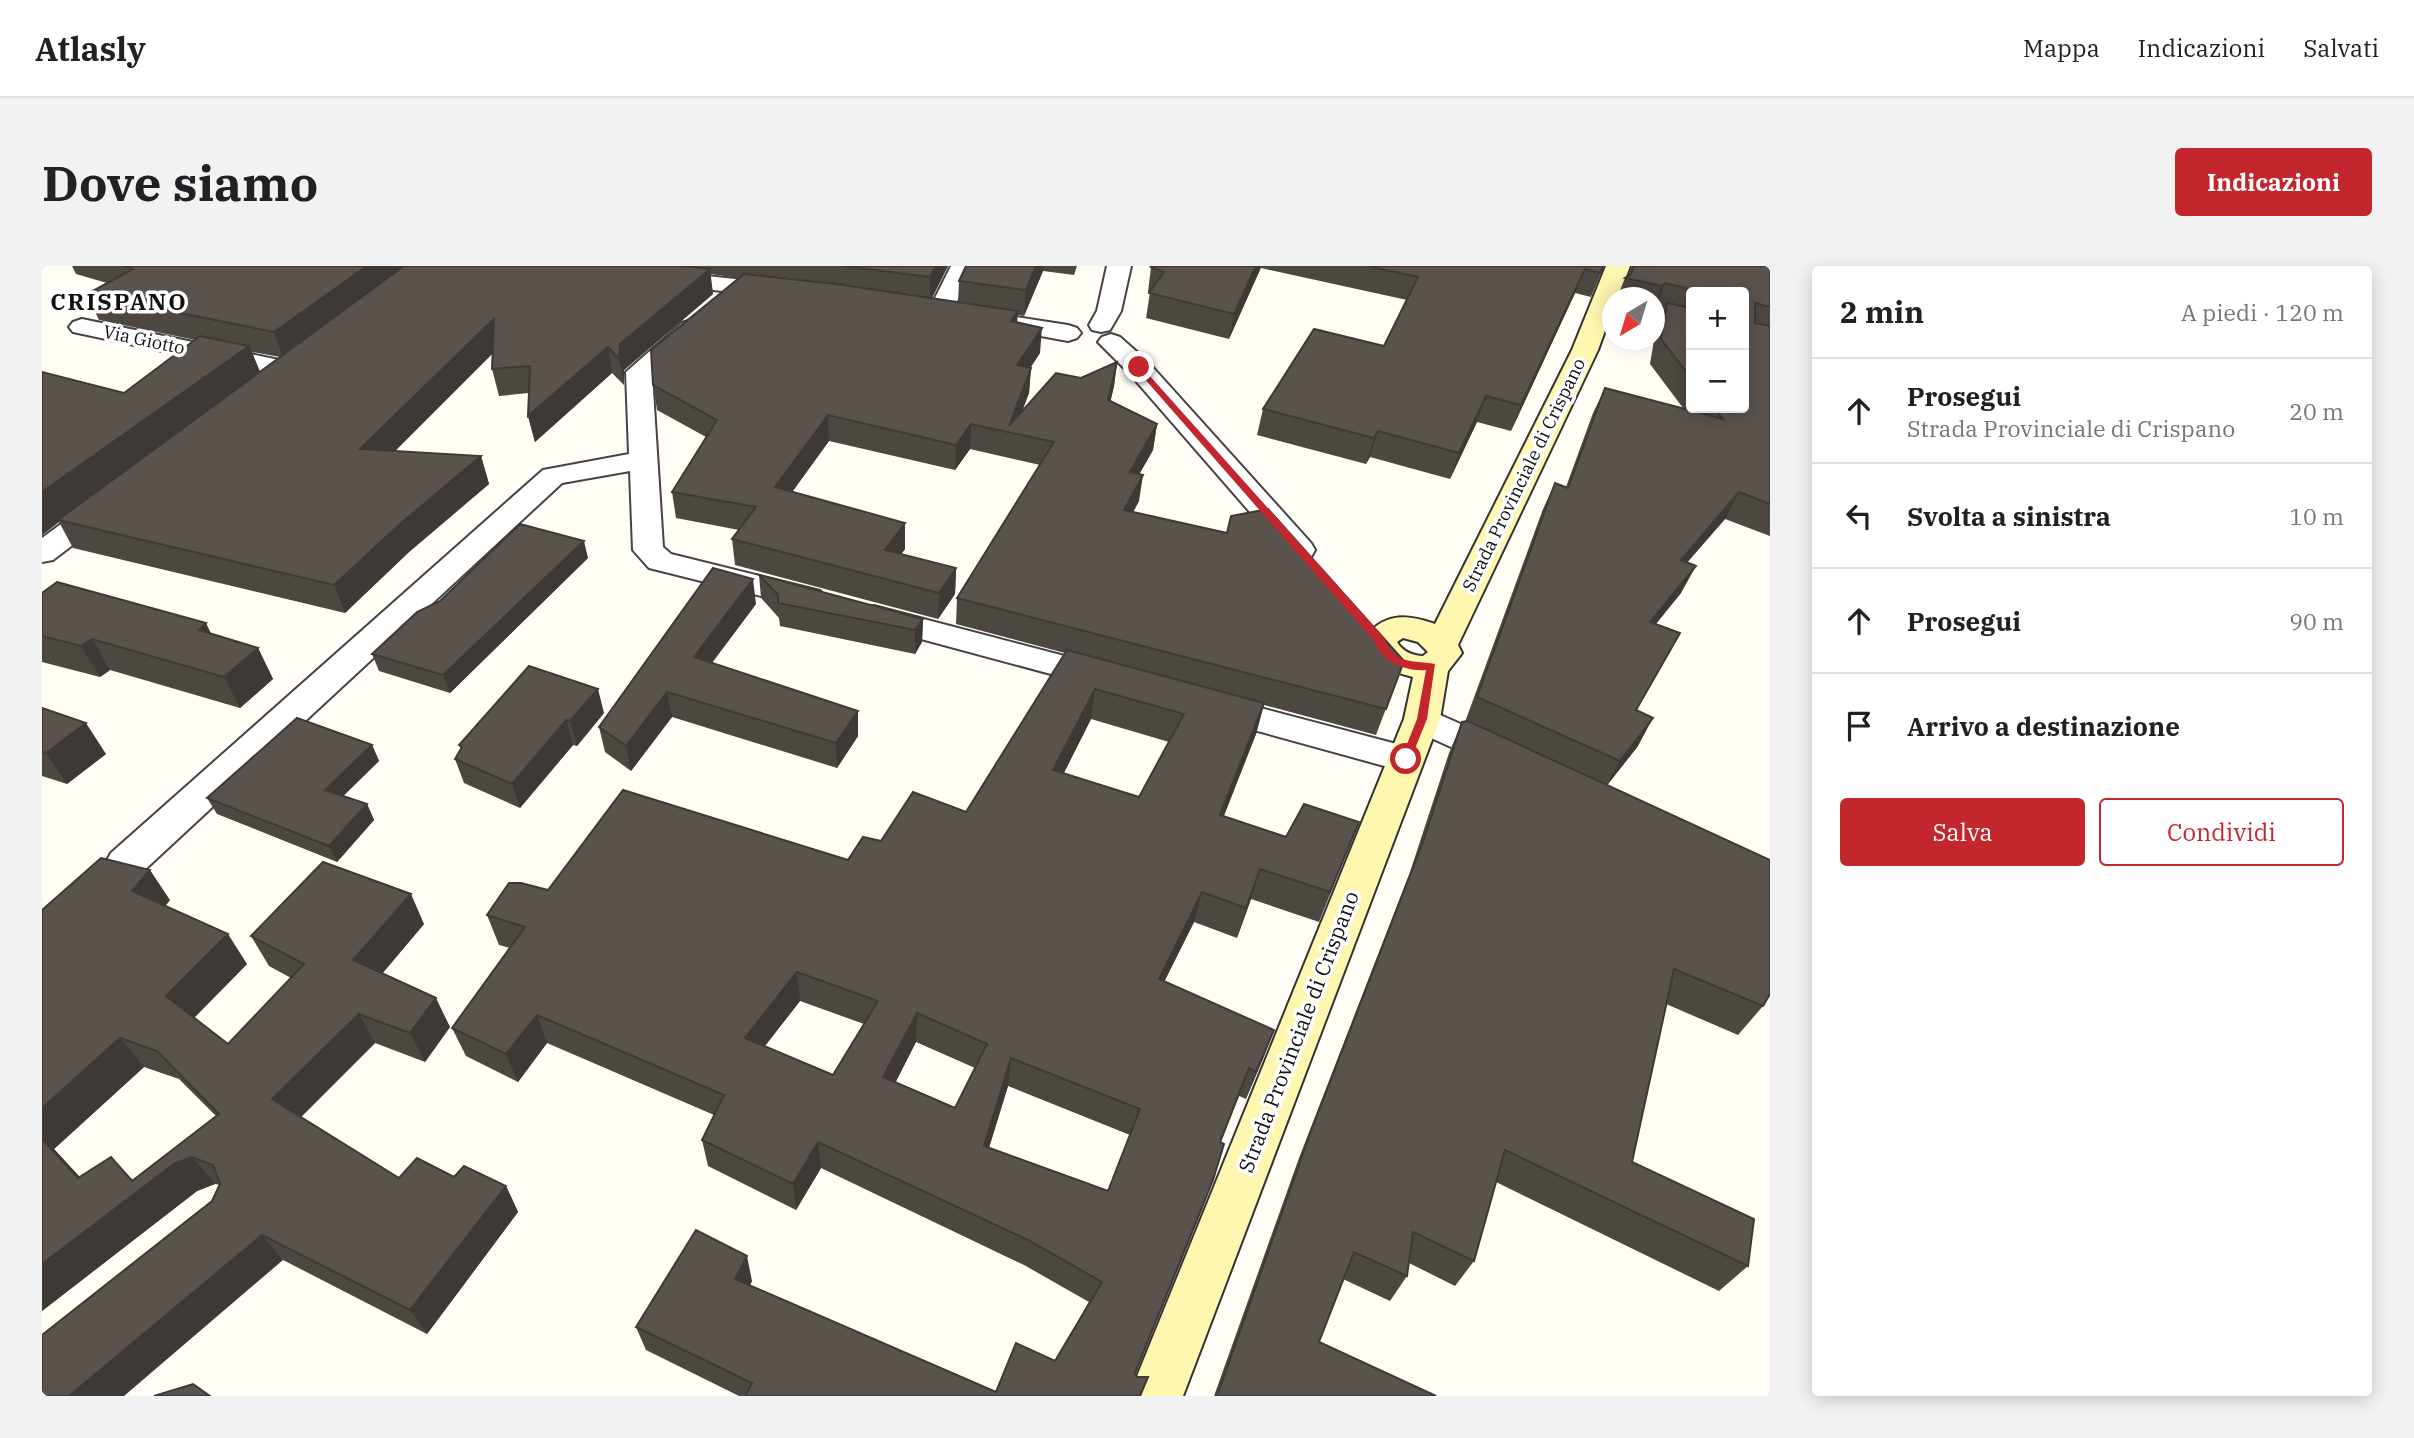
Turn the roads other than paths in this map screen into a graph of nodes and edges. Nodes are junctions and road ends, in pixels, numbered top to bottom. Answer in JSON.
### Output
{"nodes":[{"id":1,"x":963,"y":266,"type":"edge"},
{"id":2,"x":1119,"y":266,"type":"edge"},
{"id":3,"x":1618,"y":266,"type":"edge"},
{"id":4,"x":631,"y":275,"type":"edge"},
{"id":5,"x":728,"y":278,"type":"edge"},
{"id":6,"x":1613,"y":287,"type":"edge"},
{"id":7,"x":809,"y":294,"type":"edge"},
{"id":8,"x":914,"y":309,"type":"edge"},
{"id":9,"x":940,"y":312,"type":"junction"},
{"id":10,"x":1602,"y":317,"type":"edge"},
{"id":11,"x":1665,"y":320,"type":"edge"},
{"id":12,"x":1686,"y":325,"type":"edge"},
{"id":13,"x":82,"y":327,"type":"dead end"},
{"id":14,"x":1106,"y":334,"type":"junction"},
{"id":15,"x":267,"y":386,"type":"edge"},
{"id":16,"x":643,"y":460,"type":"junction"},
{"id":17,"x":127,"y":490,"type":"edge"},
{"id":18,"x":42,"y":553,"type":"edge"},
{"id":19,"x":1318,"y":570,"type":"edge"},
{"id":20,"x":1371,"y":631,"type":"edge"},
{"id":21,"x":1437,"y":655,"type":"junction"},
{"id":22,"x":1137,"y":687,"type":"edge"},
{"id":23,"x":1177,"y":697,"type":"edge"},
{"id":24,"x":1422,"y":719,"type":"junction"},
{"id":25,"x":1406,"y":759,"type":"junction"},
{"id":26,"x":1535,"y":772,"type":"edge"},
{"id":27,"x":125,"y":864,"type":"edge"},
{"id":28,"x":1156,"y":1396,"type":"edge"}],
"edges":[{"from":1,"to":9,"type":"street"},
{"from":2,"to":14,"type":"street"},
{"from":3,"to":6,"type":"street","name":"Strada Provinciale di Crispano"},
{"from":4,"to":5,"type":"street"},
{"from":5,"to":7,"type":"street"},
{"from":5,"to":16,"type":"street"},
{"from":8,"to":9,"type":"street"},
{"from":9,"to":14,"type":"street"},
{"from":10,"to":21,"type":"street","name":"Strada Provinciale di Crispano"},
{"from":11,"to":12,"type":"street"},
{"from":13,"to":15,"type":"street","name":"Via Giotto"},
{"from":14,"to":19,"type":"street"},
{"from":16,"to":22,"type":"street"},
{"from":16,"to":27,"type":"street"},
{"from":17,"to":18,"type":"street"},
{"from":20,"to":21,"type":"street"},
{"from":21,"to":24,"type":"street","name":"Strada Provinciale di Crispano"},
{"from":23,"to":25,"type":"street"},
{"from":24,"to":25,"type":"street","name":"Strada Provinciale di Crispano"},
{"from":24,"to":26,"type":"street"},
{"from":25,"to":28,"type":"street","name":"Strada Provinciale di Crispano"}]}
